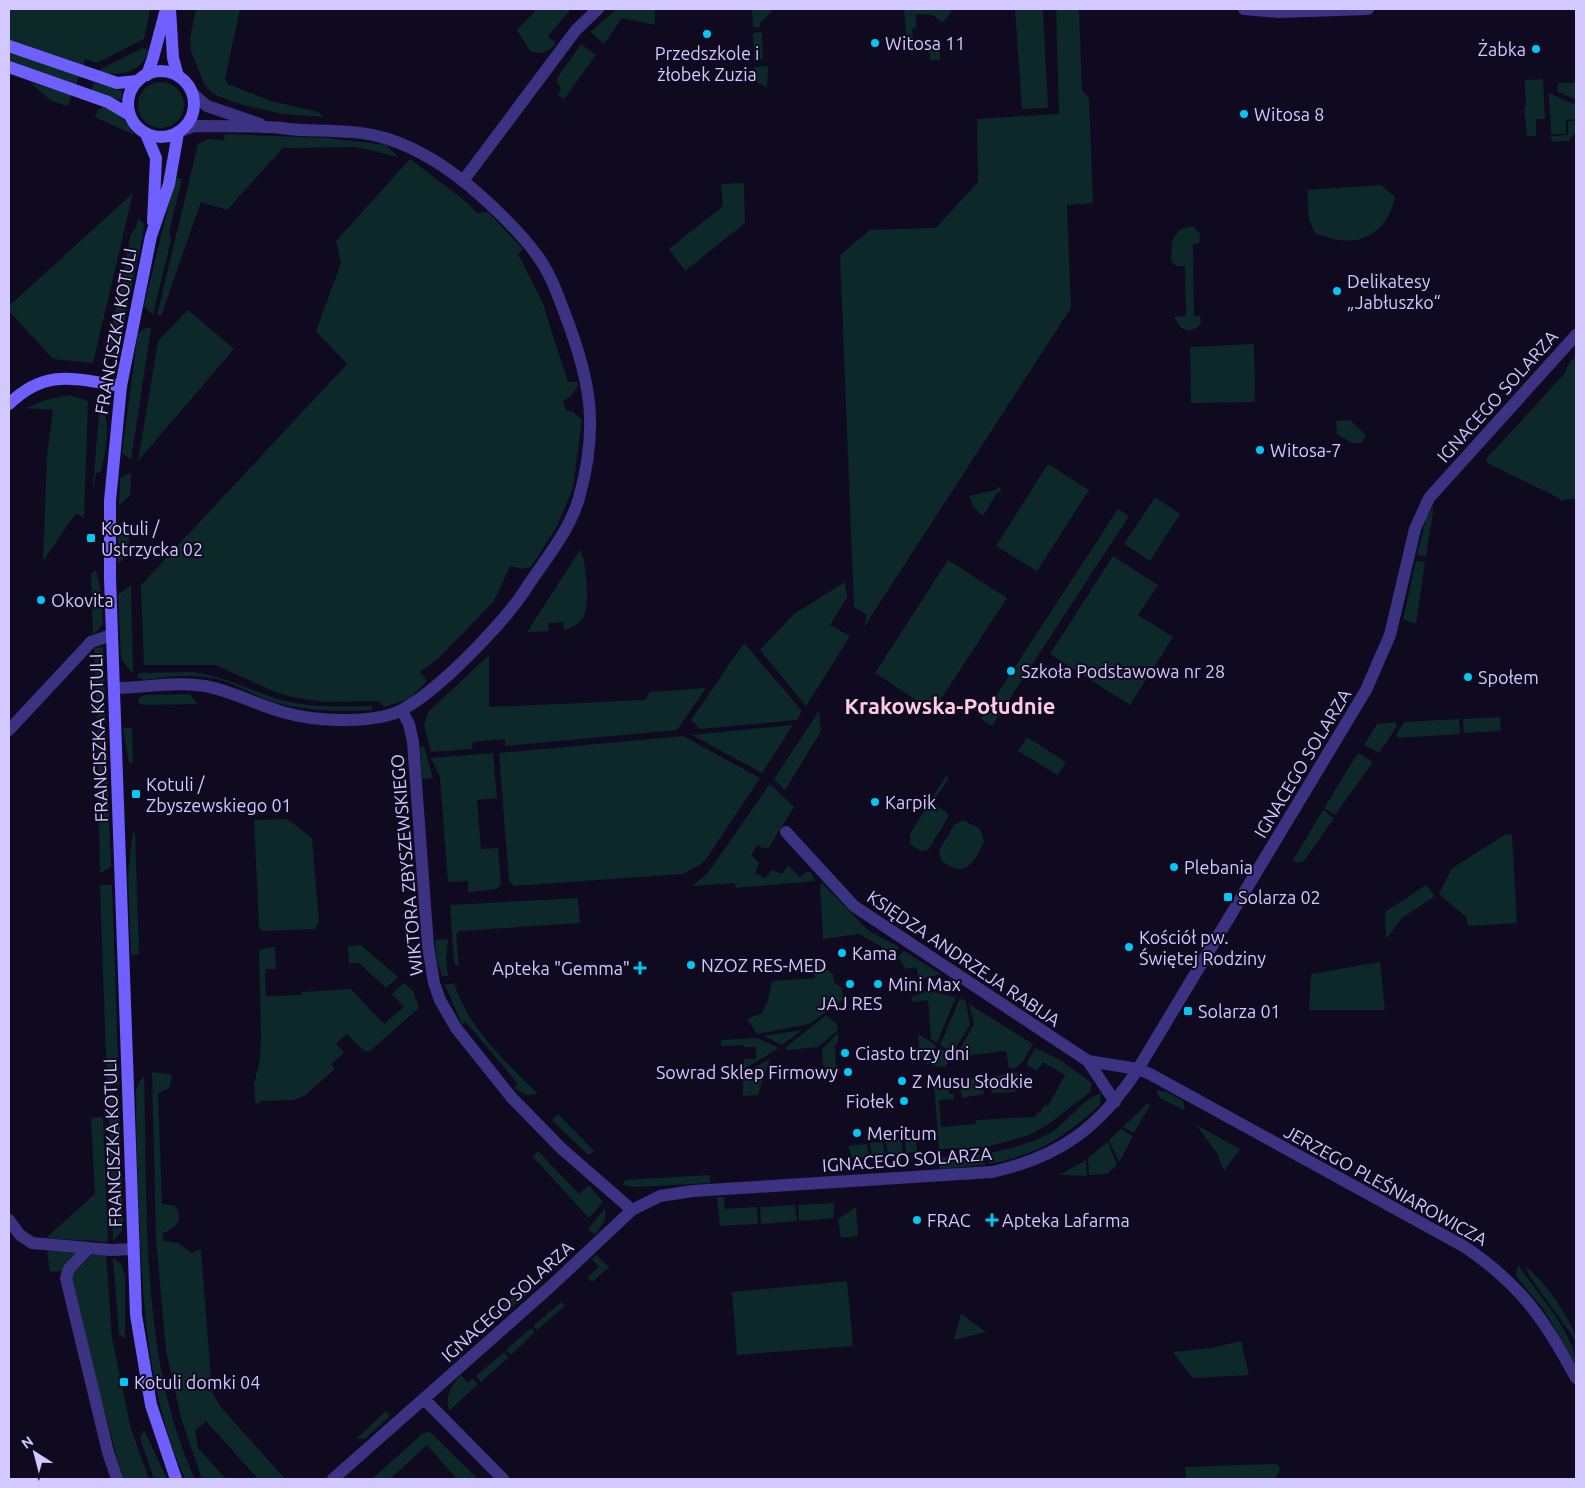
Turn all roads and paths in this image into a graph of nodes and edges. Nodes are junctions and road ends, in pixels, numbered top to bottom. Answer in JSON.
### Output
{"nodes":[{"id":1,"x":166,"y":9,"type":"edge"},
{"id":2,"x":170,"y":9,"type":"edge"},
{"id":3,"x":598,"y":9,"type":"edge"},
{"id":4,"x":1244,"y":9,"type":"edge"},
{"id":5,"x":1368,"y":9,"type":"edge"},
{"id":6,"x":9,"y":46,"type":"edge"},
{"id":7,"x":9,"y":67,"type":"edge"},
{"id":8,"x":178,"y":76,"type":"junction"},
{"id":9,"x":142,"y":78,"type":"junction"},
{"id":10,"x":192,"y":93,"type":"junction"},
{"id":11,"x":130,"y":115,"type":"junction"},
{"id":12,"x":267,"y":127,"type":"junction"},
{"id":13,"x":181,"y":131,"type":"junction"},
{"id":14,"x":146,"y":134,"type":"junction"},
{"id":15,"x":463,"y":181,"type":"junction"},
{"id":16,"x":152,"y":230,"type":"junction"},
{"id":17,"x":1576,"y":335,"type":"edge"},
{"id":18,"x":121,"y":386,"type":"junction"},
{"id":19,"x":9,"y":404,"type":"edge"},
{"id":20,"x":111,"y":634,"type":"junction"},
{"id":21,"x":114,"y":688,"type":"junction"},
{"id":22,"x":402,"y":711,"type":"junction"},
{"id":23,"x":9,"y":730,"type":"edge"},
{"id":24,"x":786,"y":832,"type":"dead end"},
{"id":25,"x":1088,"y":1061,"type":"junction"},
{"id":26,"x":1138,"y":1069,"type":"junction"},
{"id":27,"x":1115,"y":1102,"type":"junction"},
{"id":28,"x":632,"y":1210,"type":"junction"},
{"id":29,"x":9,"y":1220,"type":"edge"},
{"id":30,"x":89,"y":1248,"type":"junction"},
{"id":31,"x":133,"y":1249,"type":"junction"},
{"id":32,"x":1576,"y":1378,"type":"edge"},
{"id":33,"x":424,"y":1399,"type":"junction"},
{"id":34,"x":117,"y":1479,"type":"edge"},
{"id":35,"x":176,"y":1479,"type":"edge"},
{"id":36,"x":333,"y":1479,"type":"edge"},
{"id":37,"x":503,"y":1479,"type":"edge"}],
"edges":[{"from":1,"to":9,"type":"street"},
{"from":2,"to":8,"type":"street"},
{"from":3,"to":15,"type":"street"},
{"from":4,"to":5,"type":"street"},
{"from":6,"to":9,"type":"street"},
{"from":7,"to":11,"type":"street"},
{"from":8,"to":9,"type":"street"},
{"from":8,"to":10,"type":"street"},
{"from":9,"to":11,"type":"street"},
{"from":10,"to":12,"type":"street"},
{"from":10,"to":13,"type":"street"},
{"from":11,"to":14,"type":"street"},
{"from":12,"to":13,"type":"street"},
{"from":12,"to":15,"type":"street"},
{"from":13,"to":14,"type":"street"},
{"from":13,"to":16,"type":"street","name":"FRANCISZKA KOTULI"},
{"from":14,"to":16,"type":"street","name":"FRANCISZKA KOTULI"},
{"from":15,"to":22,"type":"street"},
{"from":16,"to":18,"type":"street","name":"FRANCISZKA KOTULI"},
{"from":17,"to":26,"type":"street","name":"IGNACEGO SOLARZA"},
{"from":18,"to":19,"type":"street"},
{"from":18,"to":20,"type":"street","name":"FRANCISZKA KOTULI"},
{"from":20,"to":21,"type":"street","name":"FRANCISZKA KOTULI"},
{"from":20,"to":23,"type":"street"},
{"from":21,"to":22,"type":"street"},
{"from":21,"to":31,"type":"street","name":"FRANCISZKA KOTULI"},
{"from":22,"to":28,"type":"street","name":"WIKTORA ZBYSZEWSKIEGO"},
{"from":24,"to":25,"type":"street","name":"KSIĘDZA ANDRZEJA RABIJA"},
{"from":25,"to":26,"type":"street","name":"KSIĘDZA ANDRZEJA RABIJA"},
{"from":25,"to":27,"type":"street","name":"KSIĘDZA ANDRZEJA RABIJA"},
{"from":26,"to":27,"type":"street","name":"IGNACEGO SOLARZA"},
{"from":26,"to":32,"type":"street","name":"JERZEGO PLEŚNIAROWICZA"},
{"from":27,"to":28,"type":"street","name":"IGNACEGO SOLARZA"},
{"from":28,"to":33,"type":"street","name":"IGNACEGO SOLARZA"},
{"from":29,"to":30,"type":"street","name":"FRANCISZKA KOTULI"},
{"from":30,"to":31,"type":"street","name":"FRANCISZKA KOTULI"},
{"from":30,"to":34,"type":"street","name":"FRANCISZKA KOTULI"},
{"from":31,"to":35,"type":"street","name":"FRANCISZKA KOTULI"},
{"from":33,"to":36,"type":"street","name":"IGNACEGO SOLARZA"},
{"from":33,"to":37,"type":"street"}]}
